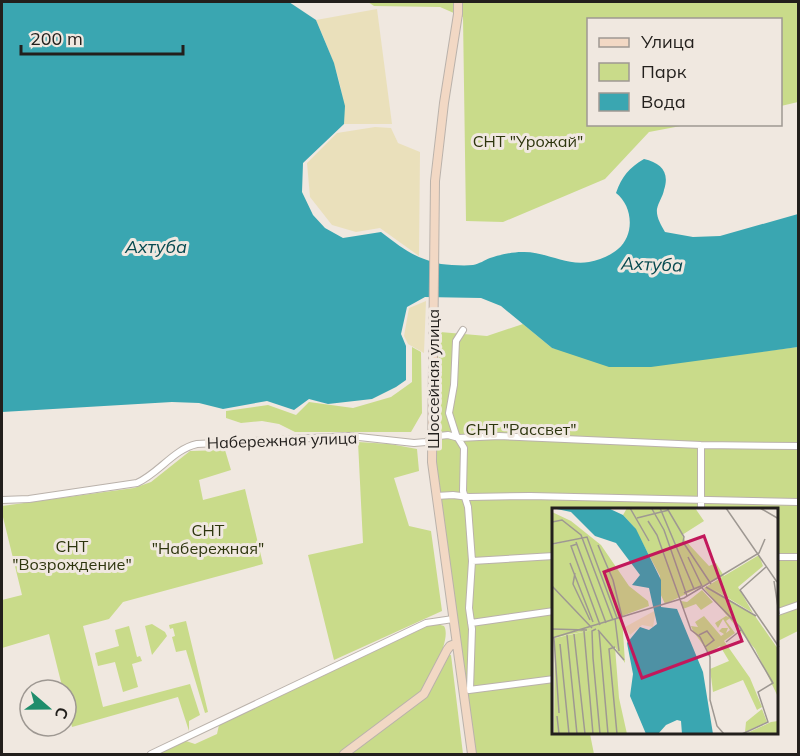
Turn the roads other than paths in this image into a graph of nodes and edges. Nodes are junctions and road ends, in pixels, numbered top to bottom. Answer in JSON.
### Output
{"nodes":[{"id":1,"x":458,"y":2,"type":"edge"},
{"id":2,"x":463,"y":330,"type":"dead end"},
{"id":3,"x":457,"y":437,"type":"junction"},
{"id":4,"x":433,"y":440,"type":"junction"},
{"id":5,"x":701,"y":445,"type":"junction"},
{"id":6,"x":798,"y":446,"type":"edge"},
{"id":7,"x":436,"y":496,"type":"junction"},
{"id":8,"x":463,"y":496,"type":"junction"},
{"id":9,"x":701,"y":499,"type":"junction"},
{"id":10,"x":2,"y":500,"type":"edge"},
{"id":11,"x":798,"y":502,"type":"edge"},
{"id":12,"x":701,"y":508,"type":"edge"},
{"id":13,"x":552,"y":556,"type":"edge"},
{"id":14,"x":779,"y":557,"type":"edge"},
{"id":15,"x":798,"y":557,"type":"edge"},
{"id":16,"x":472,"y":561,"type":"junction"},
{"id":17,"x":798,"y":605,"type":"edge"},
{"id":18,"x":552,"y":611,"type":"edge"},
{"id":19,"x":779,"y":611,"type":"edge"},
{"id":20,"x":453,"y":619,"type":"junction"},
{"id":21,"x":471,"y":623,"type":"junction"},
{"id":22,"x":456,"y":644,"type":"junction"},
{"id":23,"x":552,"y":679,"type":"edge"},
{"id":24,"x":466,"y":690,"type":"junction"},
{"id":25,"x":151,"y":754,"type":"edge"},
{"id":26,"x":344,"y":754,"type":"edge"},
{"id":27,"x":472,"y":754,"type":"edge"}],
"edges":[{"from":1,"to":4,"type":"street","name":"Шоссейная улица"},
{"from":2,"to":3,"type":"street"},
{"from":3,"to":4,"type":"street","name":"Набережная улица"},
{"from":3,"to":5,"type":"street"},
{"from":3,"to":8,"type":"street"},
{"from":4,"to":7,"type":"street","name":"Шоссейная улица"},
{"from":4,"to":10,"type":"street","name":"Набережная улица"},
{"from":5,"to":6,"type":"street"},
{"from":5,"to":9,"type":"street"},
{"from":7,"to":8,"type":"street"},
{"from":7,"to":20,"type":"street","name":"Шоссейная улица"},
{"from":8,"to":9,"type":"street"},
{"from":8,"to":16,"type":"street"},
{"from":9,"to":11,"type":"street"},
{"from":9,"to":12,"type":"street"},
{"from":13,"to":16,"type":"street"},
{"from":14,"to":15,"type":"street"},
{"from":16,"to":21,"type":"street"},
{"from":17,"to":19,"type":"street"},
{"from":18,"to":21,"type":"street"},
{"from":20,"to":22,"type":"street","name":"Шоссейная улица"},
{"from":20,"to":25,"type":"street"},
{"from":21,"to":24,"type":"street"},
{"from":22,"to":24,"type":"street","name":"Шоссейная улица"},
{"from":22,"to":26,"type":"street"},
{"from":23,"to":24,"type":"street"},
{"from":24,"to":27,"type":"street","name":"Шоссейная улица"}]}
